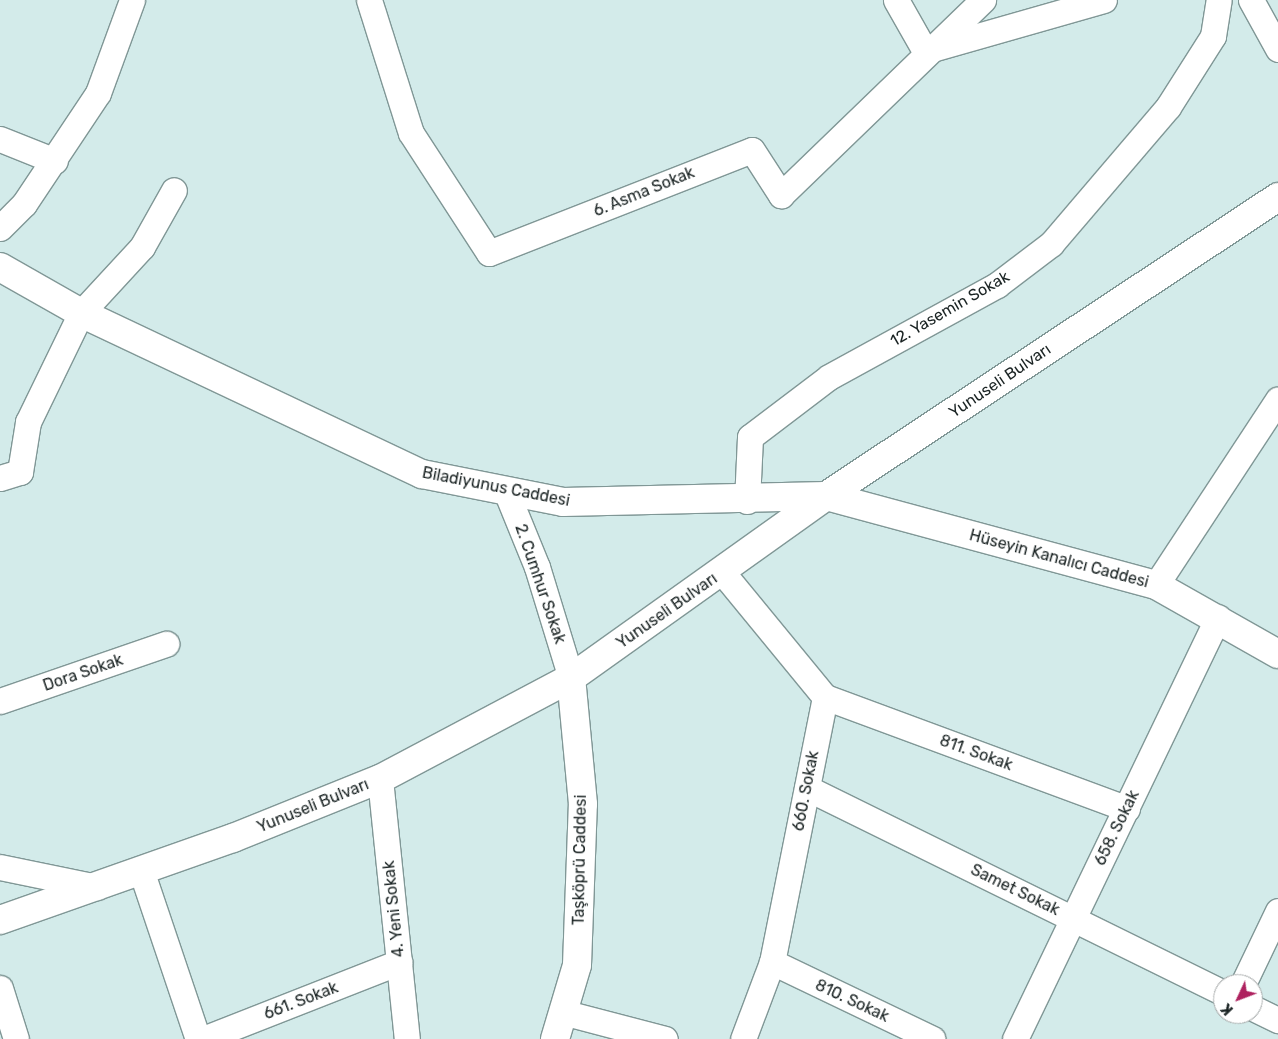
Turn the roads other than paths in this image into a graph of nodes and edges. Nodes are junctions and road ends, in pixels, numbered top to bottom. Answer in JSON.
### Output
{"nodes":[{"id":1,"x":132,"y":0,"type":"edge"},
{"id":2,"x":369,"y":0,"type":"edge"},
{"id":3,"x":896,"y":0,"type":"edge"},
{"id":4,"x":983,"y":0,"type":"edge"},
{"id":5,"x":1104,"y":0,"type":"edge"},
{"id":6,"x":1219,"y":0,"type":"edge"},
{"id":7,"x":1251,"y":0,"type":"edge"},
{"id":8,"x":1278,"y":49,"type":"edge"},
{"id":9,"x":925,"y":51,"type":"junction"},
{"id":10,"x":0,"y":139,"type":"edge"},
{"id":11,"x":55,"y":161,"type":"junction"},
{"id":12,"x":174,"y":190,"type":"dead end"},
{"id":13,"x":1278,"y":196,"type":"edge"},
{"id":14,"x":0,"y":228,"type":"edge"},
{"id":15,"x":0,"y":267,"type":"edge"},
{"id":16,"x":81,"y":314,"type":"junction"},
{"id":17,"x":1274,"y":413,"type":"edge"},
{"id":18,"x":0,"y":478,"type":"edge"},
{"id":19,"x":506,"y":491,"type":"junction"},
{"id":20,"x":826,"y":496,"type":"junction"},
{"id":21,"x":747,"y":501,"type":"junction"},
{"id":22,"x":723,"y":573,"type":"junction"},
{"id":23,"x":1156,"y":586,"type":"junction"},
{"id":24,"x":1218,"y":617,"type":"junction"},
{"id":25,"x":166,"y":644,"type":"dead end"},
{"id":26,"x":1278,"y":654,"type":"edge"},
{"id":27,"x":571,"y":678,"type":"junction"},
{"id":28,"x":824,"y":697,"type":"junction"},
{"id":29,"x":0,"y":701,"type":"edge"},
{"id":30,"x":380,"y":780,"type":"junction"},
{"id":31,"x":807,"y":788,"type":"junction"},
{"id":32,"x":1127,"y":809,"type":"junction"},
{"id":33,"x":0,"y":867,"type":"edge"},
{"id":34,"x":142,"y":870,"type":"junction"},
{"id":35,"x":98,"y":886,"type":"junction"},
{"id":36,"x":1278,"y":911,"type":"edge"},
{"id":37,"x":1072,"y":918,"type":"junction"},
{"id":38,"x":0,"y":920,"type":"edge"},
{"id":39,"x":399,"y":962,"type":"junction"},
{"id":40,"x":772,"y":962,"type":"junction"},
{"id":41,"x":1248,"y":974,"type":"edge"},
{"id":42,"x":0,"y":988,"type":"edge"},
{"id":43,"x":1213,"y":988,"type":"edge"},
{"id":44,"x":566,"y":1013,"type":"junction"},
{"id":45,"x":1263,"y":1013,"type":"edge"},
{"id":46,"x":1278,"y":1020,"type":"edge"},
{"id":47,"x":16,"y":1039,"type":"edge"},
{"id":48,"x":198,"y":1039,"type":"edge"},
{"id":49,"x":203,"y":1039,"type":"edge"},
{"id":50,"x":407,"y":1039,"type":"edge"},
{"id":51,"x":555,"y":1039,"type":"edge"},
{"id":52,"x":665,"y":1039,"type":"edge"},
{"id":53,"x":743,"y":1039,"type":"edge"},
{"id":54,"x":933,"y":1039,"type":"edge"},
{"id":55,"x":1015,"y":1039,"type":"edge"}],
"edges":[{"from":1,"to":11,"type":"street"},
{"from":2,"to":9,"type":"street","name":"6. Asma Sokak"},
{"from":3,"to":9,"type":"street"},
{"from":4,"to":9,"type":"street","name":"6. Asma Sokak"},
{"from":5,"to":9,"type":"street"},
{"from":6,"to":21,"type":"street","name":"12. Yasemin Sokak"},
{"from":7,"to":8,"type":"street"},
{"from":10,"to":11,"type":"street"},
{"from":11,"to":14,"type":"street"},
{"from":12,"to":16,"type":"street"},
{"from":13,"to":20,"type":"main road","name":"Yunuseli Bulvarı"},
{"from":15,"to":16,"type":"main road","name":"Biladiyunus Caddesi"},
{"from":16,"to":18,"type":"street"},
{"from":16,"to":19,"type":"main road","name":"Biladiyunus Caddesi"},
{"from":17,"to":23,"type":"street"},
{"from":19,"to":21,"type":"main road","name":"Biladiyunus Caddesi"},
{"from":19,"to":27,"type":"street","name":"2. Cumhur Sokak"},
{"from":20,"to":21,"type":"main road","name":"Biladiyunus Caddesi"},
{"from":20,"to":22,"type":"main road","name":"Yunuseli Bulvarı"},
{"from":20,"to":23,"type":"main road","name":"Hüseyin Kanalıcı Caddesi"},
{"from":22,"to":27,"type":"main road","name":"Yunuseli Bulvarı"},
{"from":22,"to":28,"type":"street"},
{"from":23,"to":24,"type":"main road","name":"Hüseyin Kanalıcı Caddesi"},
{"from":24,"to":26,"type":"main road","name":"Hüseyin Kanalıcı Caddesi"},
{"from":24,"to":32,"type":"street","name":"658. Sokak"},
{"from":25,"to":29,"type":"street","name":"Dora Sokak"},
{"from":27,"to":30,"type":"main road","name":"Yunuseli Bulvarı"},
{"from":27,"to":44,"type":"main road","name":"Taşköprü Caddesi"},
{"from":28,"to":31,"type":"street","name":"660. Sokak"},
{"from":28,"to":32,"type":"street","name":"811. Sokak"},
{"from":30,"to":34,"type":"main road","name":"Yunuseli Bulvarı"},
{"from":30,"to":39,"type":"street","name":"4. Yeni Sokak"},
{"from":31,"to":37,"type":"street","name":"Samet Sokak"},
{"from":31,"to":40,"type":"street","name":"660. Sokak"},
{"from":32,"to":37,"type":"street","name":"658. Sokak"},
{"from":33,"to":35,"type":"street"},
{"from":34,"to":35,"type":"main road","name":"Yunuseli Bulvarı"},
{"from":34,"to":48,"type":"street"},
{"from":35,"to":38,"type":"main road","name":"Yunuseli Bulvarı"},
{"from":36,"to":41,"type":"street"},
{"from":37,"to":43,"type":"street","name":"Samet Sokak"},
{"from":37,"to":55,"type":"street","name":"658. Sokak"},
{"from":39,"to":49,"type":"street","name":"661. Sokak"},
{"from":39,"to":50,"type":"street","name":"4. Yeni Sokak"},
{"from":40,"to":53,"type":"street","name":"660. Sokak"},
{"from":40,"to":54,"type":"street","name":"810. Sokak"},
{"from":42,"to":47,"type":"street"},
{"from":44,"to":51,"type":"main road","name":"Taşköprü Caddesi"},
{"from":44,"to":52,"type":"street"},
{"from":45,"to":46,"type":"street"}]}
